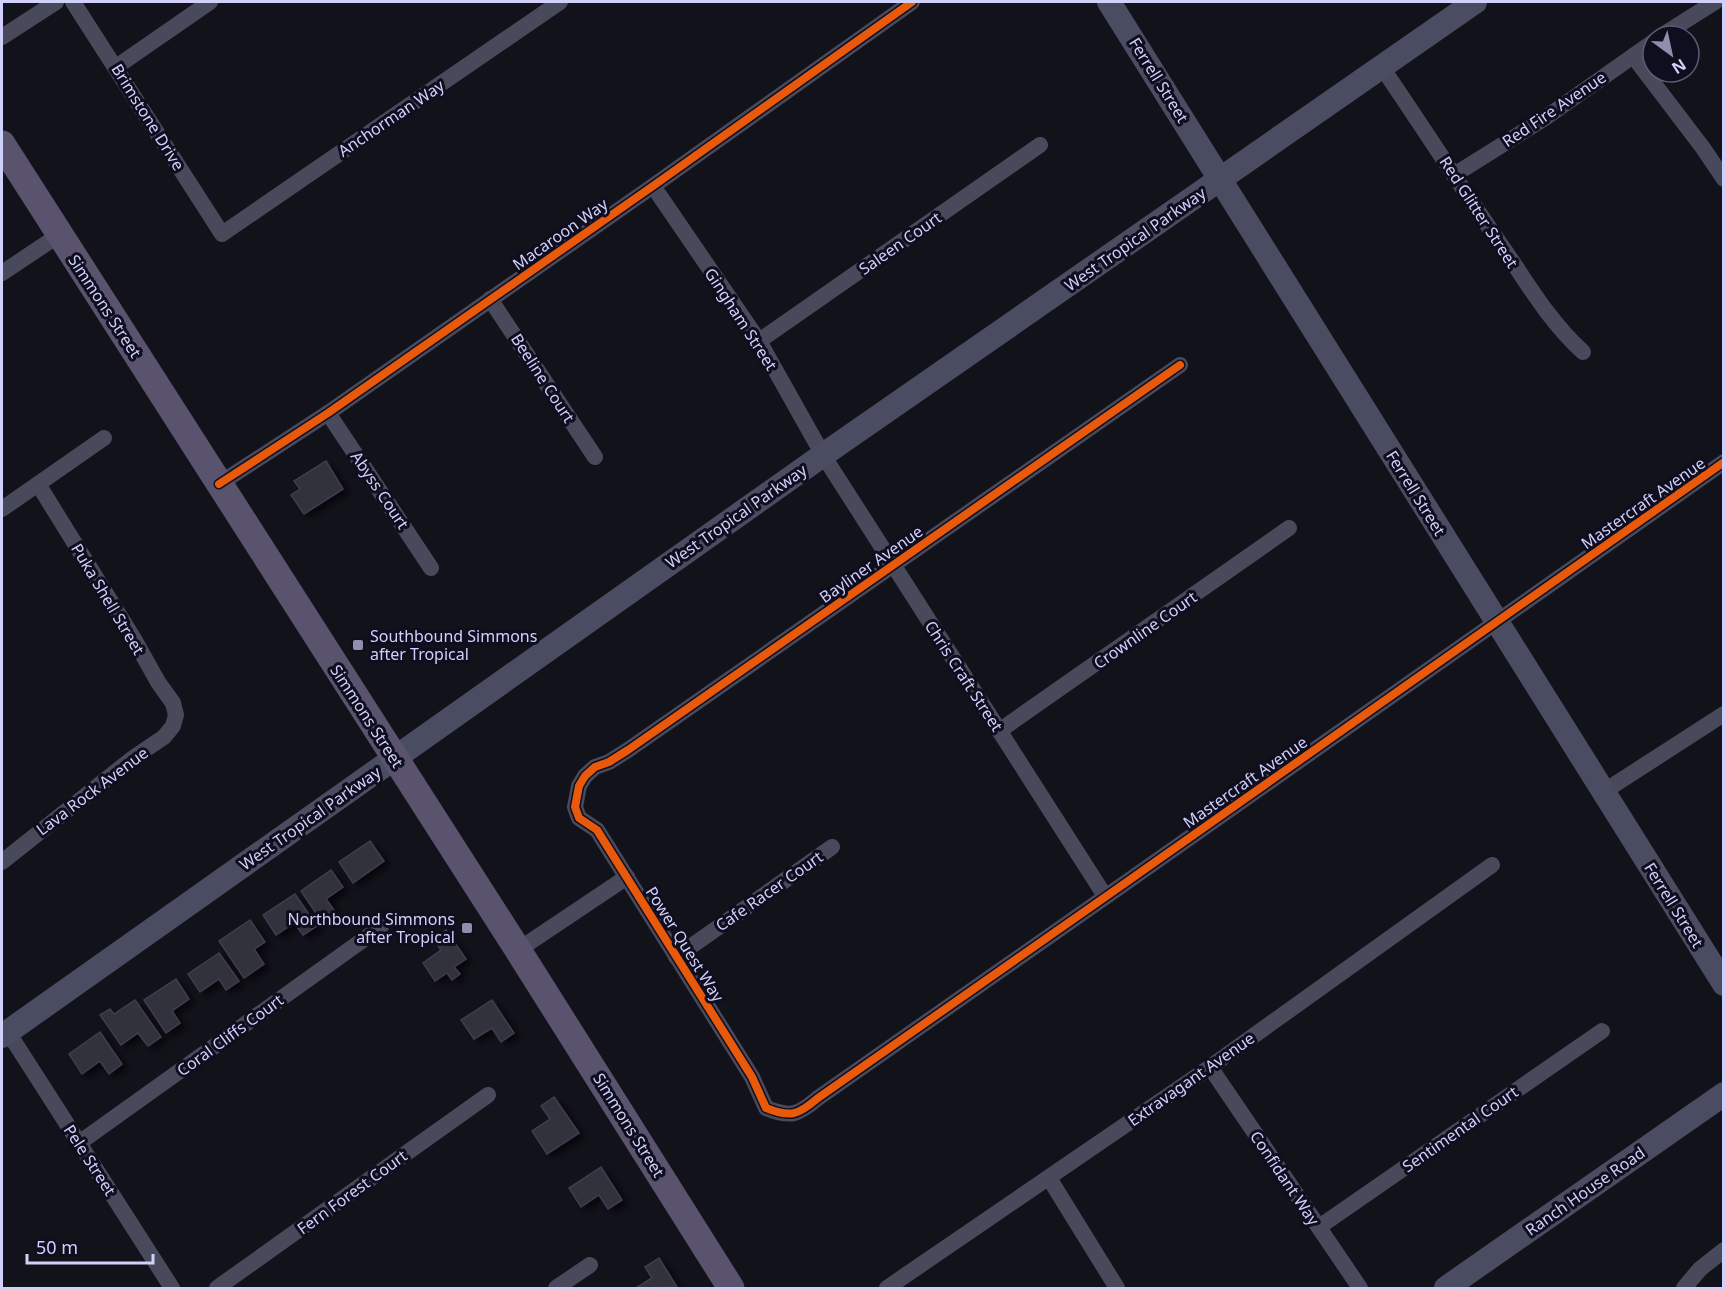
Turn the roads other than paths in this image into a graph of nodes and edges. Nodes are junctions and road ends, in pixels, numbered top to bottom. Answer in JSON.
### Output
{"nodes":[{"id":1,"x":56,"y":2,"type":"edge"},
{"id":2,"x":74,"y":2,"type":"edge"},
{"id":3,"x":210,"y":2,"type":"edge"},
{"id":4,"x":560,"y":2,"type":"edge"},
{"id":5,"x":912,"y":2,"type":"edge"},
{"id":6,"x":1109,"y":2,"type":"edge"},
{"id":7,"x":1475,"y":2,"type":"edge"},
{"id":8,"x":1715,"y":2,"type":"edge"},
{"id":9,"x":1680,"y":24,"type":"edge"},
{"id":10,"x":2,"y":37,"type":"edge"},
{"id":11,"x":1641,"y":50,"type":"edge"},
{"id":12,"x":1633,"y":56,"type":"junction"},
{"id":13,"x":1381,"y":66,"type":"junction"},
{"id":14,"x":116,"y":67,"type":"junction"},
{"id":15,"x":2,"y":144,"type":"edge"},
{"id":16,"x":1041,"y":145,"type":"dead end"},
{"id":17,"x":1454,"y":175,"type":"junction"},
{"id":18,"x":1221,"y":179,"type":"junction"},
{"id":19,"x":1724,"y":179,"type":"edge"},
{"id":20,"x":653,"y":186,"type":"junction"},
{"id":21,"x":222,"y":234,"type":"joint"},
{"id":22,"x":59,"y":235,"type":"junction"},
{"id":23,"x":2,"y":273,"type":"edge"},
{"id":24,"x":490,"y":299,"type":"junction"},
{"id":25,"x":759,"y":341,"type":"junction"},
{"id":26,"x":1583,"y":352,"type":"dead end"},
{"id":27,"x":1180,"y":365,"type":"dead end"},
{"id":28,"x":328,"y":413,"type":"junction"},
{"id":29,"x":104,"y":438,"type":"dead end"},
{"id":30,"x":823,"y":455,"type":"junction"},
{"id":31,"x":595,"y":457,"type":"dead end"},
{"id":32,"x":1724,"y":462,"type":"edge"},
{"id":33,"x":38,"y":484,"type":"junction"},
{"id":34,"x":219,"y":484,"type":"junction"},
{"id":35,"x":2,"y":509,"type":"edge"},
{"id":36,"x":1289,"y":528,"type":"dead end"},
{"id":37,"x":893,"y":566,"type":"junction"},
{"id":38,"x":431,"y":568,"type":"dead end"},
{"id":39,"x":1497,"y":624,"type":"junction"},
{"id":40,"x":1724,"y":714,"type":"edge"},
{"id":41,"x":176,"y":715,"type":"joint"},
{"id":42,"x":999,"y":731,"type":"junction"},
{"id":43,"x":394,"y":759,"type":"junction"},
{"id":44,"x":579,"y":786,"type":"joint"},
{"id":45,"x":1603,"y":792,"type":"junction"},
{"id":46,"x":832,"y":847,"type":"dead end"},
{"id":47,"x":2,"y":862,"type":"edge"},
{"id":48,"x":1492,"y":866,"type":"dead end"},
{"id":49,"x":627,"y":878,"type":"junction"},
{"id":50,"x":1105,"y":896,"type":"junction"},
{"id":51,"x":381,"y":927,"type":"dead end"},
{"id":52,"x":518,"y":950,"type":"junction"},
{"id":53,"x":676,"y":957,"type":"junction"},
{"id":54,"x":1724,"y":984,"type":"edge"},
{"id":55,"x":1602,"y":1031,"type":"dead end"},
{"id":56,"x":4,"y":1034,"type":"edge"},
{"id":57,"x":1210,"y":1067,"type":"junction"},
{"id":58,"x":1724,"y":1094,"type":"edge"},
{"id":59,"x":488,"y":1095,"type":"dead end"},
{"id":60,"x":780,"y":1114,"type":"joint"},
{"id":61,"x":79,"y":1143,"type":"junction"},
{"id":62,"x":1048,"y":1178,"type":"junction"},
{"id":63,"x":1318,"y":1227,"type":"junction"},
{"id":64,"x":1724,"y":1250,"type":"edge"},
{"id":65,"x":590,"y":1265,"type":"dead end"},
{"id":66,"x":172,"y":1288,"type":"edge"},
{"id":67,"x":217,"y":1288,"type":"edge"},
{"id":68,"x":556,"y":1288,"type":"edge"},
{"id":69,"x":731,"y":1288,"type":"edge"},
{"id":70,"x":888,"y":1288,"type":"edge"},
{"id":71,"x":1117,"y":1288,"type":"edge"},
{"id":72,"x":1360,"y":1288,"type":"edge"},
{"id":73,"x":1446,"y":1288,"type":"edge"},
{"id":74,"x":1684,"y":1288,"type":"edge"}],
"edges":[{"from":1,"to":10,"type":"street"},
{"from":2,"to":14,"type":"street","name":"Brimstone Drive"},
{"from":3,"to":14,"type":"street"},
{"from":4,"to":21,"type":"street","name":"Anchorman Way"},
{"from":5,"to":20,"type":"street","name":"Macaroon Way"},
{"from":6,"to":18,"type":"main road","name":"Ferrell Street"},
{"from":7,"to":13,"type":"main road","name":"West Tropical Parkway"},
{"from":8,"to":9,"type":"street"},
{"from":11,"to":12,"type":"street","name":"Red Fire Avenue"},
{"from":12,"to":17,"type":"street","name":"Red Fire Avenue"},
{"from":12,"to":19,"type":"street"},
{"from":13,"to":17,"type":"street","name":"Red Glitter Street"},
{"from":13,"to":18,"type":"main road","name":"West Tropical Parkway"},
{"from":14,"to":21,"type":"street","name":"Brimstone Drive"},
{"from":15,"to":22,"type":"main road","name":"Simmons Street"},
{"from":16,"to":25,"type":"street","name":"Saleen Court"},
{"from":17,"to":26,"type":"street","name":"Red Glitter Street"},
{"from":18,"to":30,"type":"main road","name":"West Tropical Parkway"},
{"from":18,"to":39,"type":"main road","name":"Ferrell Street"},
{"from":20,"to":24,"type":"street","name":"Macaroon Way"},
{"from":20,"to":25,"type":"street","name":"Gingham Street"},
{"from":22,"to":23,"type":"street"},
{"from":22,"to":34,"type":"main road","name":"Simmons Street"},
{"from":24,"to":28,"type":"street","name":"Macaroon Way"},
{"from":24,"to":31,"type":"street","name":"Beeline Court"},
{"from":25,"to":30,"type":"street","name":"Gingham Street"},
{"from":27,"to":37,"type":"street","name":"Bayliner Avenue"},
{"from":28,"to":34,"type":"street","name":"Macaroon Way"},
{"from":28,"to":38,"type":"street","name":"Abyss Court"},
{"from":29,"to":33,"type":"street"},
{"from":30,"to":37,"type":"street","name":"Chris Craft Street"},
{"from":30,"to":43,"type":"main road","name":"West Tropical Parkway"},
{"from":32,"to":39,"type":"street","name":"Mastercraft Avenue"},
{"from":33,"to":35,"type":"street"},
{"from":33,"to":41,"type":"street","name":"Puka Shell Street"},
{"from":34,"to":43,"type":"main road","name":"Simmons Street"},
{"from":36,"to":42,"type":"street","name":"Crownline Court"},
{"from":37,"to":42,"type":"street","name":"Chris Craft Street"},
{"from":37,"to":44,"type":"street","name":"Bayliner Avenue"},
{"from":39,"to":45,"type":"main road","name":"Ferrell Street"},
{"from":39,"to":50,"type":"street","name":"Mastercraft Avenue"},
{"from":40,"to":45,"type":"street"},
{"from":41,"to":47,"type":"street","name":"Lava Rock Avenue"},
{"from":42,"to":50,"type":"street","name":"Chris Craft Street"},
{"from":43,"to":52,"type":"main road","name":"Simmons Street"},
{"from":43,"to":56,"type":"main road","name":"West Tropical Parkway"},
{"from":44,"to":49,"type":"street","name":"Power Quest Way"},
{"from":45,"to":54,"type":"main road","name":"Ferrell Street"},
{"from":46,"to":53,"type":"street","name":"Cafe Racer Court"},
{"from":48,"to":57,"type":"street","name":"Extravagant Avenue"},
{"from":49,"to":52,"type":"street"},
{"from":49,"to":53,"type":"street","name":"Power Quest Way"},
{"from":50,"to":60,"type":"street","name":"Mastercraft Avenue"},
{"from":51,"to":61,"type":"street","name":"Coral Cliffs Court"},
{"from":52,"to":69,"type":"main road","name":"Simmons Street"},
{"from":53,"to":60,"type":"street","name":"Power Quest Way"},
{"from":55,"to":63,"type":"street","name":"Sentimental Court"},
{"from":56,"to":61,"type":"street","name":"Pele Street"},
{"from":57,"to":62,"type":"street","name":"Extravagant Avenue"},
{"from":57,"to":63,"type":"street","name":"Confidant Way"},
{"from":58,"to":73,"type":"main road","name":"Ranch House Road"},
{"from":59,"to":67,"type":"street","name":"Fern Forest Court"},
{"from":61,"to":66,"type":"street","name":"Pele Street"},
{"from":62,"to":70,"type":"street","name":"Extravagant Avenue"},
{"from":62,"to":71,"type":"street"},
{"from":63,"to":72,"type":"street","name":"Confidant Way"},
{"from":64,"to":74,"type":"street"},
{"from":65,"to":68,"type":"street"}]}
